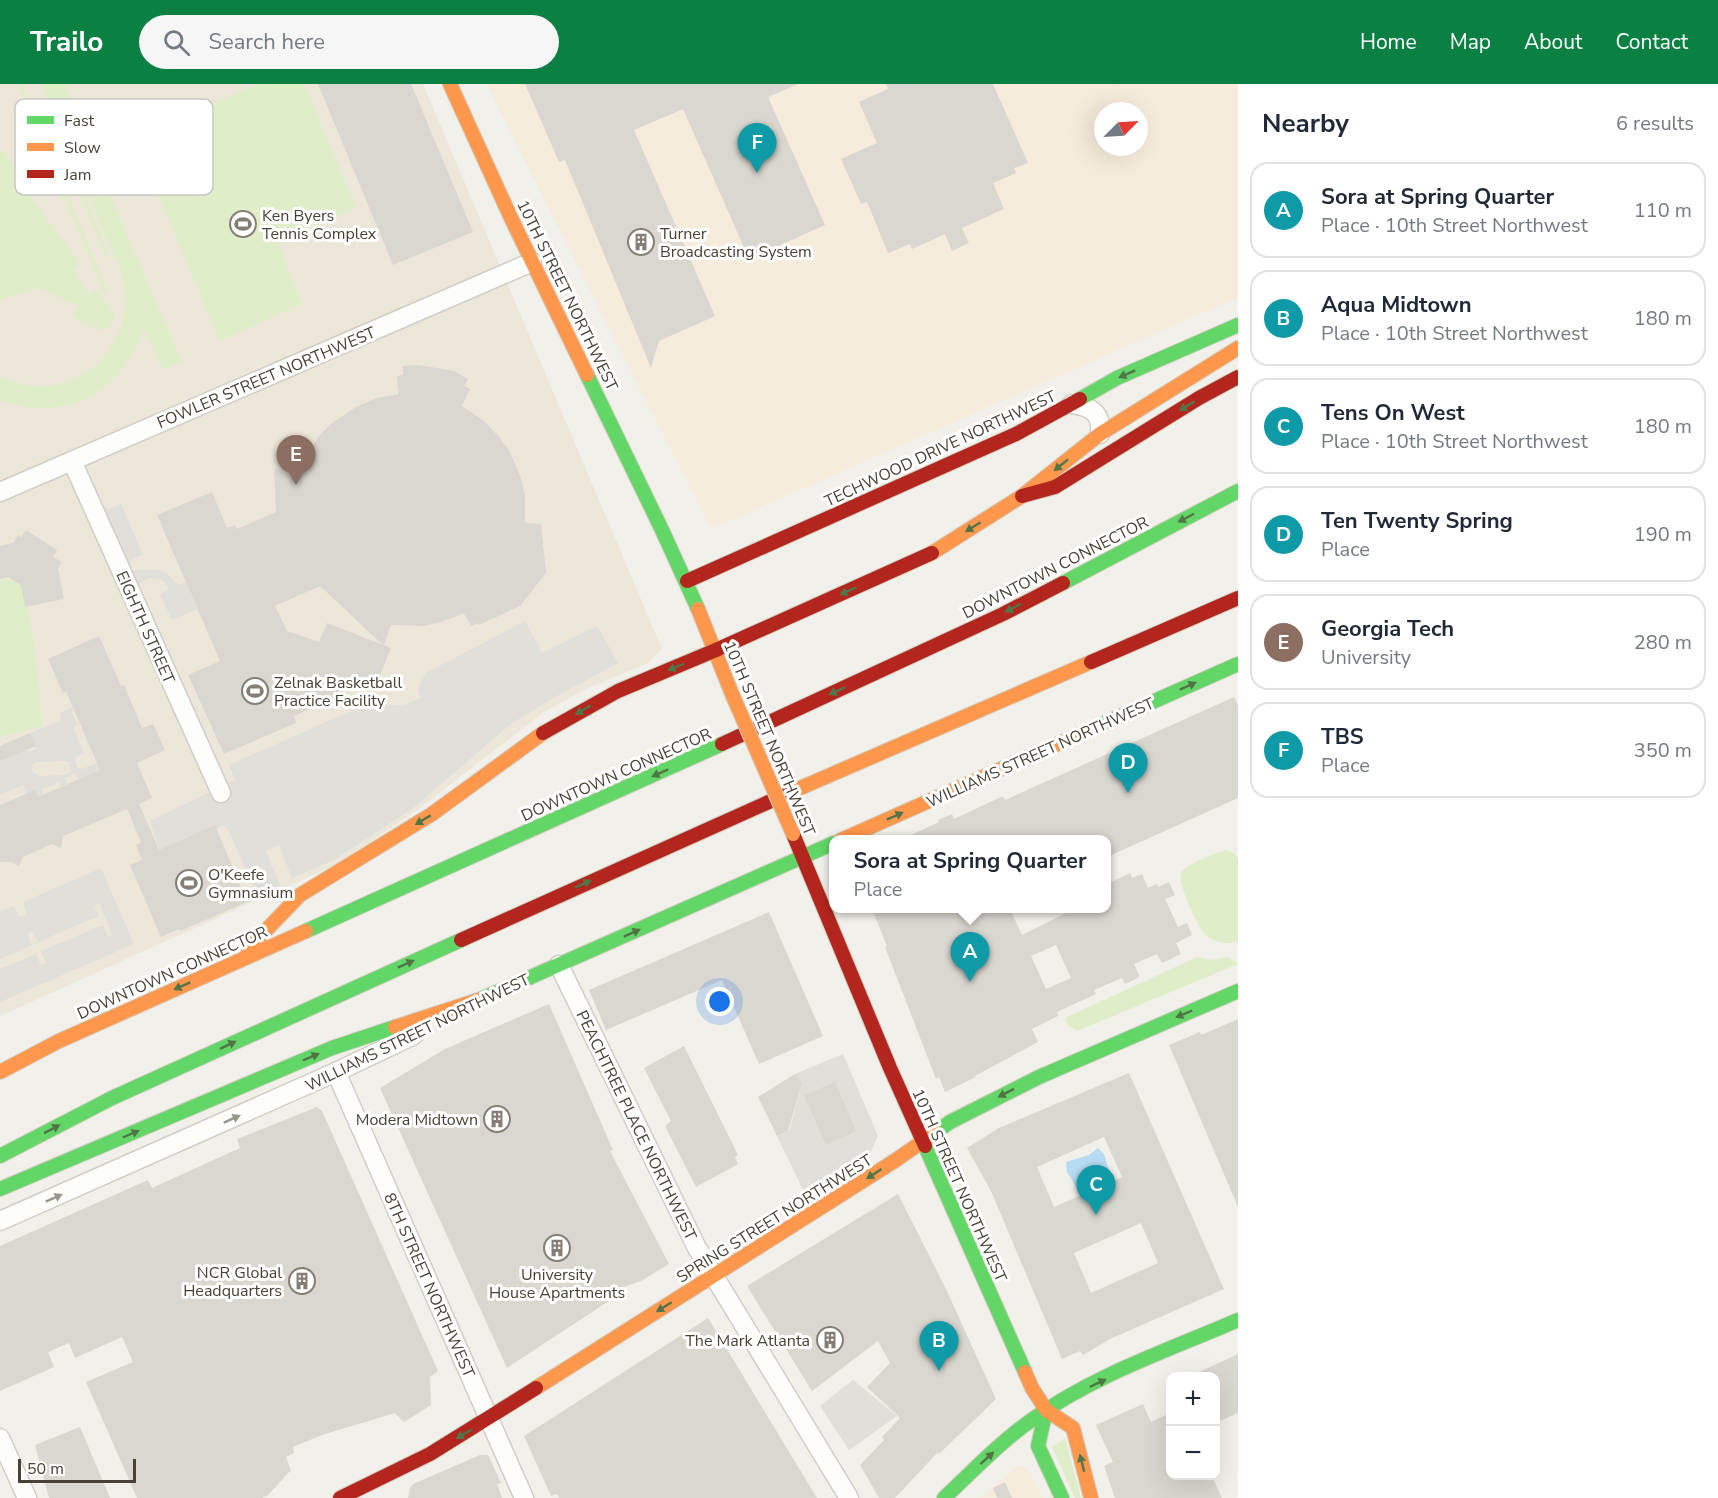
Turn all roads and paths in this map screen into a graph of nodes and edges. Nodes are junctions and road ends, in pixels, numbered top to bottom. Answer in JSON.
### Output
{"nodes":[{"id":1,"x":450,"y":84,"type":"edge"},
{"id":2,"x":532,"y":262,"type":"junction"},
{"id":3,"x":1238,"y":325,"type":"edge"},
{"id":4,"x":1238,"y":348,"type":"edge"},
{"id":5,"x":1238,"y":377,"type":"edge"},
{"id":6,"x":1072,"y":404,"type":"junction"},
{"id":7,"x":1100,"y":434,"type":"junction"},
{"id":8,"x":72,"y":461,"type":"junction"},
{"id":9,"x":1238,"y":491,"type":"edge"},
{"id":10,"x":0,"y":492,"type":"edge"},
{"id":11,"x":1022,"y":496,"type":"junction"},
{"id":12,"x":687,"y":581,"type":"junction"},
{"id":13,"x":1238,"y":598,"type":"edge"},
{"id":14,"x":716,"y":650,"type":"junction"},
{"id":15,"x":1238,"y":664,"type":"edge"},
{"id":16,"x":221,"y":794,"type":"dead end"},
{"id":17,"x":852,"y":835,"type":"edge"},
{"id":18,"x":829,"y":845,"type":"edge"},
{"id":19,"x":802,"y":857,"type":"junction"},
{"id":20,"x":235,"y":962,"type":"junction"},
{"id":21,"x":559,"y":965,"type":"junction"},
{"id":22,"x":1238,"y":991,"type":"edge"},
{"id":23,"x":481,"y":999,"type":"junction"},
{"id":24,"x":0,"y":1072,"type":"edge"},
{"id":25,"x":336,"y":1072,"type":"junction"},
{"id":26,"x":922,"y":1142,"type":"junction"},
{"id":27,"x":0,"y":1156,"type":"edge"},
{"id":28,"x":0,"y":1189,"type":"edge"},
{"id":29,"x":0,"y":1221,"type":"edge"},
{"id":30,"x":714,"y":1276,"type":"junction"},
{"id":31,"x":1238,"y":1320,"type":"edge"},
{"id":32,"x":1046,"y":1410,"type":"junction"},
{"id":33,"x":489,"y":1418,"type":"junction"},
{"id":34,"x":0,"y":1438,"type":"edge"},
{"id":35,"x":27,"y":1498,"type":"edge"},
{"id":36,"x":340,"y":1498,"type":"edge"},
{"id":37,"x":524,"y":1498,"type":"edge"},
{"id":38,"x":849,"y":1498,"type":"edge"},
{"id":39,"x":944,"y":1498,"type":"edge"},
{"id":40,"x":1062,"y":1498,"type":"edge"},
{"id":41,"x":1091,"y":1498,"type":"edge"}],
"edges":[{"from":1,"to":2,"type":"main road","name":"10TH STREET NORTHWEST"},
{"from":2,"to":8,"type":"street","name":"FOWLER STREET NORTHWEST"},
{"from":2,"to":12,"type":"main road","name":"10TH STREET NORTHWEST"},
{"from":3,"to":6,"type":"main road","name":"TECHWOOD DRIVE NORTHWEST","one_way":true},
{"from":4,"to":7,"type":"main road"},
{"from":5,"to":11,"type":"main road","one_way":true},
{"from":6,"to":7,"type":"street"},
{"from":6,"to":12,"type":"main road","name":"TECHWOOD DRIVE NORTHWEST"},
{"from":7,"to":11,"type":"main road","one_way":true},
{"from":8,"to":10,"type":"street","name":"FOWLER STREET NORTHWEST"},
{"from":8,"to":16,"type":"street","name":"EIGHTH STREET"},
{"from":9,"to":20,"type":"main road","name":"DOWNTOWN CONNECTOR","one_way":true},
{"from":11,"to":14,"type":"main road","one_way":true},
{"from":12,"to":14,"type":"main road","name":"10TH STREET NORTHWEST"},
{"from":27,"to":13,"type":"main road","one_way":true},
{"from":14,"to":19,"type":"main road","name":"10TH STREET NORTHWEST","bridge":true},
{"from":14,"to":20,"type":"main road","one_way":true},
{"from":17,"to":15,"type":"main road","name":"WILLIAMS STREET NORTHWEST","one_way":true},
{"from":18,"to":19,"type":"main road","name":"WILLIAMS STREET NORTHWEST"},
{"from":21,"to":19,"type":"main road","name":"WILLIAMS STREET NORTHWEST","one_way":true},
{"from":19,"to":26,"type":"main road","name":"10TH STREET NORTHWEST"},
{"from":20,"to":24,"type":"main road","name":"DOWNTOWN CONNECTOR","one_way":true},
{"from":21,"to":23,"type":"main road","name":"WILLIAMS STREET NORTHWEST"},
{"from":21,"to":30,"type":"street","name":"PEACHTREE PLACE NORTHWEST"},
{"from":22,"to":26,"type":"main road","name":"SPRING STREET NORTHWEST","one_way":true},
{"from":23,"to":25,"type":"street","name":"WILLIAMS STREET NORTHWEST"},
{"from":28,"to":23,"type":"main road","one_way":true},
{"from":29,"to":25,"type":"street","name":"WILLIAMS STREET NORTHWEST","one_way":true},
{"from":25,"to":33,"type":"street","name":"8TH STREET NORTHWEST"},
{"from":26,"to":30,"type":"main road","name":"SPRING STREET NORTHWEST","one_way":true},
{"from":26,"to":32,"type":"main road","name":"10TH STREET NORTHWEST"},
{"from":30,"to":33,"type":"main road","name":"SPRING STREET NORTHWEST","one_way":true},
{"from":30,"to":38,"type":"street","name":"PEACHTREE PLACE NORTHWEST"},
{"from":32,"to":31,"type":"main road","one_way":true},
{"from":39,"to":32,"type":"main road","one_way":true},
{"from":32,"to":40,"type":"main road"},
{"from":41,"to":32,"type":"main road","one_way":true},
{"from":33,"to":36,"type":"main road","name":"SPRING STREET NORTHWEST","one_way":true},
{"from":33,"to":37,"type":"street","name":"8TH STREET NORTHWEST"},
{"from":34,"to":35,"type":"street"}]}
